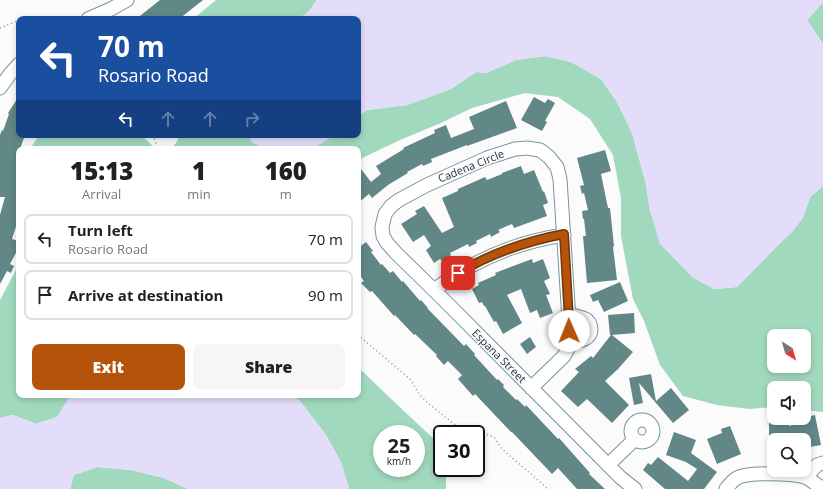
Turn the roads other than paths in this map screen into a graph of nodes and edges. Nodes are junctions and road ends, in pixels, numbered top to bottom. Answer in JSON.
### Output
{"nodes":[{"id":1,"x":127,"y":0,"type":"edge"},
{"id":2,"x":95,"y":16,"type":"edge"},
{"id":3,"x":16,"y":67,"type":"edge"},
{"id":4,"x":0,"y":88,"type":"edge"},
{"id":5,"x":384,"y":214,"type":"joint"},
{"id":6,"x":564,"y":234,"type":"junction"},
{"id":7,"x":434,"y":290,"type":"junction"},
{"id":8,"x":569,"y":314,"type":"junction"},
{"id":9,"x":568,"y":343,"type":"junction"},
{"id":10,"x":531,"y":388,"type":"junction"},
{"id":11,"x":634,"y":440,"type":"dead end"},
{"id":12,"x":823,"y":464,"type":"edge"},
{"id":13,"x":608,"y":465,"type":"junction"},
{"id":14,"x":811,"y":472,"type":"edge"},
{"id":15,"x":767,"y":474,"type":"edge"},
{"id":16,"x":806,"y":477,"type":"edge"},
{"id":17,"x":635,"y":489,"type":"edge"},
{"id":18,"x":726,"y":489,"type":"edge"},
{"id":19,"x":823,"y":489,"type":"edge"}],
"edges":[{"from":1,"to":2,"type":"street"},
{"from":3,"to":4,"type":"street"},
{"from":5,"to":6,"type":"street","name":"Cadena Circle"},
{"from":5,"to":7,"type":"street","name":"Espana Street"},
{"from":6,"to":7,"type":"street"},
{"from":6,"to":8,"type":"street","name":"Cadena Circle"},
{"from":7,"to":10,"type":"street","name":"Espana Street"},
{"from":8,"to":9,"type":"street","name":"Cadena Circle"},
{"from":8,"to":9,"type":"street"},
{"from":9,"to":10,"type":"street","name":"Cadena Circle"},
{"from":10,"to":13,"type":"street","name":"Espana Street"},
{"from":11,"to":13,"type":"street"},
{"from":12,"to":14,"type":"street"},
{"from":13,"to":17,"type":"street","name":"Espana Street"},
{"from":15,"to":18,"type":"street"},
{"from":16,"to":19,"type":"street"}]}
